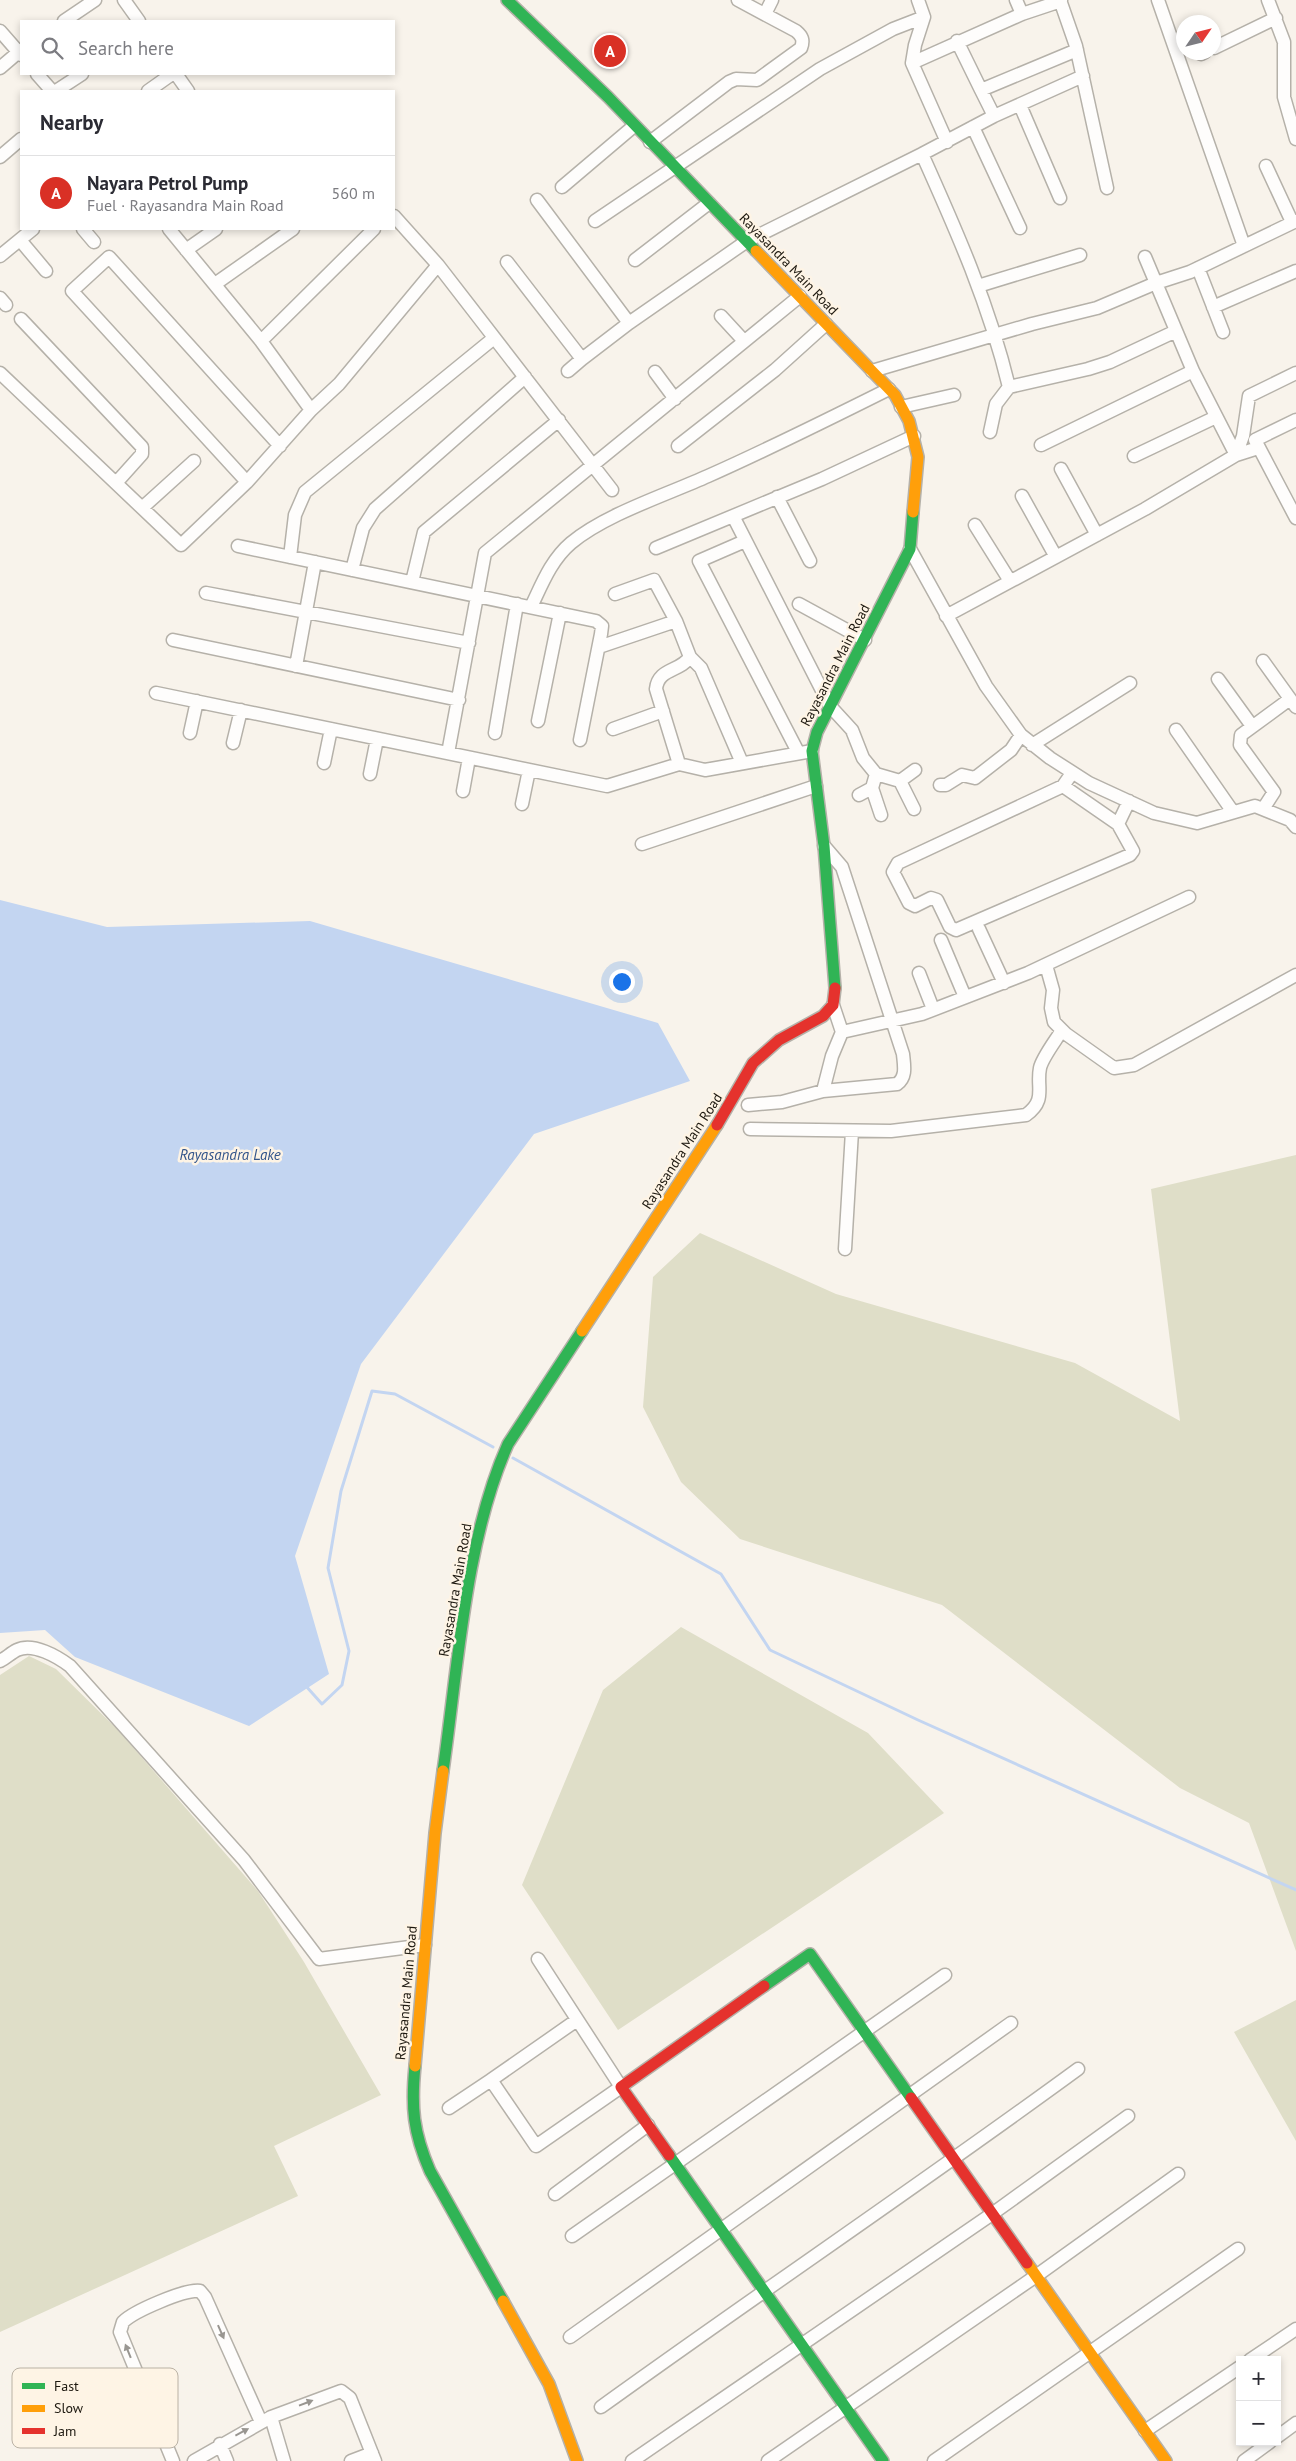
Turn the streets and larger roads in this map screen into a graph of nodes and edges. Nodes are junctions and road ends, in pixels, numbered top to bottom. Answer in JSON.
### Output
{"nodes":[{"id":1,"x":95,"y":0,"type":"edge"},
{"id":2,"x":124,"y":0,"type":"edge"},
{"id":3,"x":507,"y":0,"type":"edge"},
{"id":4,"x":738,"y":0,"type":"edge"},
{"id":5,"x":772,"y":0,"type":"edge"},
{"id":6,"x":918,"y":0,"type":"edge"},
{"id":7,"x":1016,"y":0,"type":"edge"},
{"id":8,"x":1060,"y":0,"type":"edge"},
{"id":9,"x":1158,"y":0,"type":"edge"},
{"id":10,"x":1268,"y":0,"type":"edge"},
{"id":11,"x":765,"y":14,"type":"junction"},
{"id":12,"x":1022,"y":14,"type":"junction"},
{"id":13,"x":924,"y":17,"type":"junction"},
{"id":14,"x":1276,"y":18,"type":"junction"},
{"id":15,"x":65,"y":20,"type":"edge"},
{"id":16,"x":138,"y":20,"type":"edge"},
{"id":17,"x":0,"y":31,"type":"edge"},
{"id":18,"x":957,"y":41,"type":"junction"},
{"id":19,"x":1221,"y":45,"type":"edge"},
{"id":20,"x":1077,"y":50,"type":"junction"},
{"id":21,"x":20,"y":53,"type":"edge"},
{"id":22,"x":912,"y":63,"type":"junction"},
{"id":23,"x":0,"y":68,"type":"edge"},
{"id":24,"x":38,"y":75,"type":"edge"},
{"id":25,"x":80,"y":75,"type":"edge"},
{"id":26,"x":172,"y":75,"type":"edge"},
{"id":27,"x":175,"y":75,"type":"edge"},
{"id":28,"x":1083,"y":76,"type":"junction"},
{"id":29,"x":51,"y":90,"type":"edge"},
{"id":30,"x":58,"y":90,"type":"edge"},
{"id":31,"x":150,"y":90,"type":"edge"},
{"id":32,"x":187,"y":90,"type":"edge"},
{"id":33,"x":981,"y":90,"type":"junction"},
{"id":34,"x":1020,"y":105,"type":"junction"},
{"id":35,"x":994,"y":116,"type":"junction"},
{"id":36,"x":634,"y":126,"type":"junction"},
{"id":37,"x":973,"y":126,"type":"junction"},
{"id":38,"x":1296,"y":139,"type":"edge"},
{"id":39,"x":20,"y":141,"type":"edge"},
{"id":40,"x":650,"y":142,"type":"junction"},
{"id":41,"x":947,"y":142,"type":"junction"},
{"id":42,"x":922,"y":154,"type":"junction"},
{"id":43,"x":0,"y":157,"type":"edge"},
{"id":44,"x":1266,"y":166,"type":"dead end"},
{"id":45,"x":674,"y":167,"type":"junction"},
{"id":46,"x":562,"y":188,"type":"dead end"},
{"id":47,"x":1107,"y":188,"type":"dead end"},
{"id":48,"x":1060,"y":198,"type":"dead end"},
{"id":49,"x":537,"y":200,"type":"dead end"},
{"id":50,"x":709,"y":203,"type":"junction"},
{"id":51,"x":395,"y":217,"type":"edge"},
{"id":52,"x":595,"y":221,"type":"dead end"},
{"id":53,"x":1294,"y":221,"type":"edge"},
{"id":54,"x":1020,"y":228,"type":"dead end"},
{"id":55,"x":31,"y":230,"type":"edge"},
{"id":56,"x":84,"y":230,"type":"edge"},
{"id":57,"x":170,"y":230,"type":"edge"},
{"id":58,"x":215,"y":230,"type":"edge"},
{"id":59,"x":292,"y":230,"type":"edge"},
{"id":60,"x":373,"y":230,"type":"edge"},
{"id":61,"x":20,"y":240,"type":"junction"},
{"id":62,"x":747,"y":241,"type":"junction"},
{"id":63,"x":94,"y":242,"type":"dead end"},
{"id":64,"x":1244,"y":246,"type":"junction"},
{"id":65,"x":186,"y":250,"type":"junction"},
{"id":66,"x":1080,"y":255,"type":"dead end"},
{"id":67,"x":0,"y":256,"type":"edge"},
{"id":68,"x":1145,"y":257,"type":"dead end"},
{"id":69,"x":635,"y":260,"type":"dead end"},
{"id":70,"x":508,"y":262,"type":"dead end"},
{"id":71,"x":438,"y":265,"type":"junction"},
{"id":72,"x":1198,"y":268,"type":"junction"},
{"id":73,"x":46,"y":271,"type":"dead end"},
{"id":74,"x":1296,"y":271,"type":"edge"},
{"id":75,"x":1156,"y":283,"type":"junction"},
{"id":76,"x":215,"y":284,"type":"junction"},
{"id":77,"x":978,"y":286,"type":"junction"},
{"id":78,"x":800,"y":296,"type":"junction"},
{"id":79,"x":1213,"y":307,"type":"junction"},
{"id":80,"x":721,"y":316,"type":"dead end"},
{"id":81,"x":21,"y":319,"type":"dead end"},
{"id":82,"x":629,"y":323,"type":"junction"},
{"id":83,"x":826,"y":324,"type":"junction"},
{"id":84,"x":1176,"y":331,"type":"junction"},
{"id":85,"x":1223,"y":332,"type":"dead end"},
{"id":86,"x":996,"y":335,"type":"junction"},
{"id":87,"x":494,"y":338,"type":"junction"},
{"id":88,"x":261,"y":341,"type":"junction"},
{"id":89,"x":744,"y":341,"type":"junction"},
{"id":90,"x":582,"y":359,"type":"junction"},
{"id":91,"x":568,"y":371,"type":"dead end"},
{"id":92,"x":1193,"y":371,"type":"junction"},
{"id":93,"x":655,"y":372,"type":"dead end"},
{"id":94,"x":872,"y":372,"type":"junction"},
{"id":95,"x":0,"y":373,"type":"edge"},
{"id":96,"x":1296,"y":373,"type":"edge"},
{"id":97,"x":525,"y":377,"type":"junction"},
{"id":98,"x":1009,"y":387,"type":"junction"},
{"id":99,"x":889,"y":389,"type":"junction"},
{"id":100,"x":954,"y":395,"type":"dead end"},
{"id":101,"x":675,"y":399,"type":"junction"},
{"id":102,"x":901,"y":407,"type":"junction"},
{"id":103,"x":311,"y":410,"type":"junction"},
{"id":104,"x":1216,"y":418,"type":"junction"},
{"id":105,"x":559,"y":420,"type":"junction"},
{"id":106,"x":1296,"y":420,"type":"edge"},
{"id":107,"x":990,"y":432,"type":"dead end"},
{"id":108,"x":914,"y":436,"type":"junction"},
{"id":109,"x":1041,"y":445,"type":"dead end"},
{"id":110,"x":280,"y":446,"type":"junction"},
{"id":111,"x":678,"y":446,"type":"dead end"},
{"id":112,"x":1258,"y":448,"type":"junction"},
{"id":113,"x":1236,"y":455,"type":"junction"},
{"id":114,"x":1134,"y":456,"type":"dead end"},
{"id":115,"x":194,"y":461,"type":"dead end"},
{"id":116,"x":593,"y":463,"type":"junction"},
{"id":117,"x":1061,"y":469,"type":"dead end"},
{"id":118,"x":247,"y":482,"type":"junction"},
{"id":119,"x":116,"y":483,"type":"junction"},
{"id":120,"x":612,"y":490,"type":"dead end"},
{"id":121,"x":777,"y":496,"type":"junction"},
{"id":122,"x":1022,"y":496,"type":"dead end"},
{"id":123,"x":142,"y":508,"type":"junction"},
{"id":124,"x":733,"y":516,"type":"junction"},
{"id":125,"x":1296,"y":518,"type":"edge"},
{"id":126,"x":975,"y":525,"type":"dead end"},
{"id":127,"x":1097,"y":535,"type":"junction"},
{"id":128,"x":744,"y":541,"type":"junction"},
{"id":129,"x":238,"y":546,"type":"dead end"},
{"id":130,"x":656,"y":548,"type":"dead end"},
{"id":131,"x":910,"y":548,"type":"junction"},
{"id":132,"x":290,"y":557,"type":"junction"},
{"id":133,"x":1056,"y":557,"type":"junction"},
{"id":134,"x":810,"y":560,"type":"dead end"},
{"id":135,"x":315,"y":562,"type":"junction"},
{"id":136,"x":352,"y":570,"type":"junction"},
{"id":137,"x":1010,"y":581,"type":"junction"},
{"id":138,"x":412,"y":582,"type":"junction"},
{"id":139,"x":206,"y":593,"type":"dead end"},
{"id":140,"x":614,"y":594,"type":"dead end"},
{"id":141,"x":477,"y":596,"type":"junction"},
{"id":142,"x":517,"y":604,"type":"junction"},
{"id":143,"x":799,"y":604,"type":"dead end"},
{"id":144,"x":531,"y":607,"type":"junction"},
{"id":145,"x":306,"y":612,"type":"junction"},
{"id":146,"x":560,"y":613,"type":"junction"},
{"id":147,"x":946,"y":616,"type":"junction"},
{"id":148,"x":676,"y":621,"type":"junction"},
{"id":149,"x":173,"y":640,"type":"dead end"},
{"id":150,"x":865,"y":640,"type":"junction"},
{"id":151,"x":469,"y":643,"type":"junction"},
{"id":152,"x":599,"y":646,"type":"junction"},
{"id":153,"x":690,"y":657,"type":"junction"},
{"id":154,"x":1263,"y":661,"type":"dead end"},
{"id":155,"x":296,"y":666,"type":"junction"},
{"id":156,"x":1218,"y":679,"type":"dead end"},
{"id":157,"x":1130,"y":683,"type":"dead end"},
{"id":158,"x":156,"y":693,"type":"dead end"},
{"id":159,"x":459,"y":700,"type":"junction"},
{"id":160,"x":197,"y":701,"type":"junction"},
{"id":161,"x":1293,"y":703,"type":"edge"},
{"id":162,"x":830,"y":706,"type":"junction"},
{"id":163,"x":241,"y":710,"type":"junction"},
{"id":164,"x":663,"y":711,"type":"junction"},
{"id":165,"x":538,"y":721,"type":"dead end"},
{"id":166,"x":1252,"y":726,"type":"junction"},
{"id":167,"x":331,"y":729,"type":"junction"},
{"id":168,"x":613,"y":729,"type":"dead end"},
{"id":169,"x":1176,"y":730,"type":"dead end"},
{"id":170,"x":190,"y":733,"type":"dead end"},
{"id":171,"x":495,"y":734,"type":"dead end"},
{"id":172,"x":1021,"y":735,"type":"junction"},
{"id":173,"x":377,"y":739,"type":"junction"},
{"id":174,"x":580,"y":740,"type":"dead end"},
{"id":175,"x":233,"y":743,"type":"dead end"},
{"id":176,"x":1032,"y":745,"type":"junction"},
{"id":177,"x":812,"y":751,"type":"junction"},
{"id":178,"x":798,"y":752,"type":"junction"},
{"id":179,"x":448,"y":753,"type":"junction"},
{"id":180,"x":469,"y":758,"type":"junction"},
{"id":181,"x":324,"y":763,"type":"dead end"},
{"id":182,"x":742,"y":763,"type":"junction"},
{"id":183,"x":679,"y":764,"type":"junction"},
{"id":184,"x":529,"y":770,"type":"junction"},
{"id":185,"x":915,"y":770,"type":"dead end"},
{"id":186,"x":1072,"y":773,"type":"junction"},
{"id":187,"x":370,"y":774,"type":"dead end"},
{"id":188,"x":876,"y":774,"type":"junction"},
{"id":189,"x":900,"y":781,"type":"junction"},
{"id":190,"x":940,"y":785,"type":"dead end"},
{"id":191,"x":816,"y":786,"type":"junction"},
{"id":192,"x":1063,"y":786,"type":"junction"},
{"id":193,"x":872,"y":788,"type":"junction"},
{"id":194,"x":463,"y":791,"type":"dead end"},
{"id":195,"x":860,"y":795,"type":"dead end"},
{"id":196,"x":1129,"y":802,"type":"junction"},
{"id":197,"x":522,"y":804,"type":"dead end"},
{"id":198,"x":914,"y":809,"type":"dead end"},
{"id":199,"x":1263,"y":809,"type":"junction"},
{"id":200,"x":1233,"y":812,"type":"junction"},
{"id":201,"x":881,"y":815,"type":"dead end"},
{"id":202,"x":1118,"y":824,"type":"junction"},
{"id":203,"x":1296,"y":827,"type":"edge"},
{"id":204,"x":642,"y":844,"type":"dead end"},
{"id":205,"x":824,"y":846,"type":"junction"},
{"id":206,"x":1189,"y":897,"type":"dead end"},
{"id":207,"x":979,"y":929,"type":"dead end"},
{"id":208,"x":942,"y":940,"type":"dead end"},
{"id":209,"x":1046,"y":965,"type":"junction"},
{"id":210,"x":919,"y":973,"type":"dead end"},
{"id":211,"x":1296,"y":975,"type":"edge"},
{"id":212,"x":1004,"y":983,"type":"junction"},
{"id":213,"x":965,"y":997,"type":"junction"},
{"id":214,"x":833,"y":1004,"type":"junction"},
{"id":215,"x":933,"y":1009,"type":"junction"},
{"id":216,"x":891,"y":1020,"type":"junction"},
{"id":217,"x":1062,"y":1030,"type":"junction"},
{"id":218,"x":842,"y":1032,"type":"junction"},
{"id":219,"x":823,"y":1091,"type":"junction"},
{"id":220,"x":748,"y":1105,"type":"dead end"},
{"id":221,"x":750,"y":1129,"type":"dead end"},
{"id":222,"x":852,"y":1131,"type":"junction"},
{"id":223,"x":845,"y":1249,"type":"dead end"},
{"id":224,"x":0,"y":1661,"type":"edge"},
{"id":225,"x":425,"y":1945,"type":"junction"},
{"id":226,"x":538,"y":1959,"type":"dead end"},
{"id":227,"x":945,"y":1975,"type":"dead end"},
{"id":228,"x":578,"y":2020,"type":"junction"},
{"id":229,"x":1011,"y":2023,"type":"dead end"},
{"id":230,"x":865,"y":2032,"type":"junction"},
{"id":231,"x":1078,"y":2069,"type":"dead end"},
{"id":232,"x":491,"y":2080,"type":"junction"},
{"id":233,"x":621,"y":2087,"type":"junction"},
{"id":234,"x":910,"y":2096,"type":"junction"},
{"id":235,"x":449,"y":2108,"type":"dead end"},
{"id":236,"x":1128,"y":2116,"type":"dead end"},
{"id":237,"x":648,"y":2125,"type":"junction"},
{"id":238,"x":955,"y":2160,"type":"junction"},
{"id":239,"x":676,"y":2165,"type":"junction"},
{"id":240,"x":1178,"y":2174,"type":"dead end"},
{"id":241,"x":555,"y":2194,"type":"dead end"},
{"id":242,"x":992,"y":2214,"type":"junction"},
{"id":243,"x":721,"y":2228,"type":"junction"},
{"id":244,"x":572,"y":2236,"type":"dead end"},
{"id":245,"x":1238,"y":2248,"type":"dead end"},
{"id":246,"x":1036,"y":2276,"type":"junction"},
{"id":247,"x":765,"y":2289,"type":"junction"},
{"id":248,"x":1296,"y":2329,"type":"edge"},
{"id":249,"x":570,"y":2337,"type":"dead end"},
{"id":250,"x":802,"y":2342,"type":"junction"},
{"id":251,"x":1090,"y":2352,"type":"junction"},
{"id":252,"x":1256,"y":2356,"type":"edge"},
{"id":253,"x":135,"y":2368,"type":"edge"},
{"id":254,"x":1236,"y":2370,"type":"edge"},
{"id":255,"x":601,"y":2407,"type":"dead end"},
{"id":256,"x":846,"y":2407,"type":"junction"},
{"id":257,"x":266,"y":2419,"type":"junction"},
{"id":258,"x":1296,"y":2423,"type":"edge"},
{"id":259,"x":1145,"y":2431,"type":"junction"},
{"id":260,"x":1281,"y":2434,"type":"edge"},
{"id":261,"x":220,"y":2444,"type":"junction"},
{"id":262,"x":1265,"y":2446,"type":"edge"},
{"id":263,"x":168,"y":2448,"type":"edge"},
{"id":264,"x":373,"y":2457,"type":"edge"},
{"id":265,"x":173,"y":2461,"type":"edge"},
{"id":266,"x":194,"y":2461,"type":"edge"},
{"id":267,"x":227,"y":2461,"type":"edge"},
{"id":268,"x":284,"y":2461,"type":"edge"},
{"id":269,"x":351,"y":2461,"type":"edge"},
{"id":270,"x":577,"y":2461,"type":"edge"},
{"id":271,"x":632,"y":2461,"type":"edge"},
{"id":272,"x":768,"y":2461,"type":"edge"},
{"id":273,"x":883,"y":2461,"type":"edge"},
{"id":274,"x":934,"y":2461,"type":"edge"},
{"id":275,"x":1166,"y":2461,"type":"edge"},
{"id":276,"x":1244,"y":2461,"type":"edge"}],
"edges":[{"from":1,"to":15,"type":"street"},
{"from":2,"to":16,"type":"street"},
{"from":3,"to":36,"type":"street","name":"Rayasandra Main Road"},
{"from":4,"to":11,"type":"street"},
{"from":5,"to":11,"type":"street"},
{"from":6,"to":13,"type":"street"},
{"from":7,"to":12,"type":"street"},
{"from":8,"to":12,"type":"street"},
{"from":8,"to":20,"type":"street"},
{"from":9,"to":64,"type":"street"},
{"from":10,"to":14,"type":"street"},
{"from":11,"to":40,"type":"street"},
{"from":12,"to":18,"type":"street"},
{"from":13,"to":22,"type":"street"},
{"from":13,"to":45,"type":"street"},
{"from":14,"to":19,"type":"street"},
{"from":14,"to":38,"type":"street"},
{"from":17,"to":21,"type":"street"},
{"from":18,"to":22,"type":"street"},
{"from":18,"to":33,"type":"street"},
{"from":20,"to":28,"type":"street"},
{"from":20,"to":33,"type":"street"},
{"from":21,"to":23,"type":"street"},
{"from":22,"to":41,"type":"street"},
{"from":24,"to":29,"type":"street"},
{"from":25,"to":30,"type":"street"},
{"from":26,"to":31,"type":"street"},
{"from":27,"to":32,"type":"street"},
{"from":28,"to":34,"type":"street"},
{"from":28,"to":47,"type":"street"},
{"from":33,"to":35,"type":"street"},
{"from":34,"to":35,"type":"street"},
{"from":34,"to":48,"type":"street"},
{"from":35,"to":37,"type":"street"},
{"from":36,"to":40,"type":"street","name":"Rayasandra Main Road"},
{"from":36,"to":46,"type":"street"},
{"from":37,"to":41,"type":"street"},
{"from":37,"to":54,"type":"street"},
{"from":39,"to":43,"type":"street"},
{"from":40,"to":45,"type":"street","name":"Rayasandra Main Road"},
{"from":41,"to":42,"type":"street"},
{"from":42,"to":62,"type":"street"},
{"from":42,"to":77,"type":"street"},
{"from":44,"to":53,"type":"street"},
{"from":45,"to":50,"type":"street","name":"Rayasandra Main Road"},
{"from":45,"to":52,"type":"street"},
{"from":49,"to":82,"type":"street"},
{"from":50,"to":62,"type":"street","name":"Rayasandra Main Road"},
{"from":50,"to":69,"type":"street"},
{"from":51,"to":71,"type":"street"},
{"from":53,"to":64,"type":"street"},
{"from":55,"to":61,"type":"street"},
{"from":56,"to":63,"type":"street"},
{"from":57,"to":65,"type":"street"},
{"from":58,"to":65,"type":"street"},
{"from":59,"to":76,"type":"street"},
{"from":60,"to":88,"type":"street"},
{"from":61,"to":67,"type":"street"},
{"from":61,"to":73,"type":"street"},
{"from":62,"to":78,"type":"street","name":"Rayasandra Main Road"},
{"from":62,"to":82,"type":"street"},
{"from":64,"to":72,"type":"street"},
{"from":65,"to":76,"type":"street"},
{"from":66,"to":77,"type":"street"},
{"from":68,"to":75,"type":"street"},
{"from":70,"to":90,"type":"street"},
{"from":71,"to":87,"type":"street"},
{"from":71,"to":103,"type":"street"},
{"from":72,"to":75,"type":"street"},
{"from":72,"to":79,"type":"street"},
{"from":74,"to":79,"type":"street"},
{"from":75,"to":84,"type":"street"},
{"from":75,"to":86,"type":"street"},
{"from":76,"to":88,"type":"street"},
{"from":77,"to":86,"type":"street"},
{"from":78,"to":83,"type":"street","name":"Rayasandra Main Road"},
{"from":78,"to":89,"type":"street"},
{"from":79,"to":85,"type":"street"},
{"from":80,"to":89,"type":"street"},
{"from":81,"to":119,"type":"street"},
{"from":82,"to":90,"type":"street"},
{"from":83,"to":94,"type":"street","name":"Rayasandra Main Road"},
{"from":83,"to":111,"type":"street"},
{"from":84,"to":92,"type":"street"},
{"from":84,"to":98,"type":"street"},
{"from":86,"to":94,"type":"street"},
{"from":86,"to":98,"type":"street"},
{"from":87,"to":97,"type":"street"},
{"from":87,"to":132,"type":"street"},
{"from":88,"to":103,"type":"street"},
{"from":89,"to":101,"type":"street"},
{"from":90,"to":91,"type":"street"},
{"from":92,"to":104,"type":"street"},
{"from":92,"to":109,"type":"street"},
{"from":93,"to":101,"type":"street"},
{"from":94,"to":99,"type":"street","name":"Rayasandra Main Road"},
{"from":95,"to":119,"type":"street"},
{"from":96,"to":113,"type":"street"},
{"from":97,"to":105,"type":"street"},
{"from":97,"to":136,"type":"street"},
{"from":98,"to":107,"type":"street"},
{"from":99,"to":102,"type":"street","name":"Rayasandra Main Road"},
{"from":99,"to":144,"type":"street"},
{"from":100,"to":102,"type":"street"},
{"from":101,"to":116,"type":"street"},
{"from":102,"to":108,"type":"street","name":"Rayasandra Main Road"},
{"from":103,"to":110,"type":"street"},
{"from":104,"to":113,"type":"street"},
{"from":104,"to":114,"type":"street"},
{"from":105,"to":116,"type":"street"},
{"from":105,"to":138,"type":"street"},
{"from":106,"to":112,"type":"street"},
{"from":108,"to":121,"type":"street"},
{"from":108,"to":131,"type":"street","name":"Rayasandra Main Road"},
{"from":110,"to":118,"type":"street"},
{"from":110,"to":118,"type":"street"},
{"from":112,"to":113,"type":"street"},
{"from":112,"to":125,"type":"street"},
{"from":113,"to":127,"type":"street"},
{"from":115,"to":123,"type":"street"},
{"from":116,"to":120,"type":"street"},
{"from":116,"to":141,"type":"street"},
{"from":117,"to":127,"type":"street"},
{"from":118,"to":123,"type":"street"},
{"from":119,"to":123,"type":"street"},
{"from":121,"to":124,"type":"street"},
{"from":121,"to":134,"type":"street"},
{"from":122,"to":133,"type":"street"},
{"from":124,"to":128,"type":"street"},
{"from":124,"to":130,"type":"street"},
{"from":126,"to":137,"type":"street"},
{"from":127,"to":133,"type":"street"},
{"from":128,"to":162,"type":"street"},
{"from":128,"to":178,"type":"street"},
{"from":129,"to":132,"type":"street"},
{"from":131,"to":147,"type":"street"},
{"from":131,"to":150,"type":"street","name":"Rayasandra Main Road"},
{"from":132,"to":135,"type":"street"},
{"from":133,"to":137,"type":"street"},
{"from":135,"to":136,"type":"street"},
{"from":135,"to":145,"type":"street"},
{"from":136,"to":138,"type":"street"},
{"from":137,"to":147,"type":"street"},
{"from":138,"to":141,"type":"street"},
{"from":139,"to":145,"type":"street"},
{"from":140,"to":148,"type":"street"},
{"from":141,"to":142,"type":"street"},
{"from":141,"to":151,"type":"street"},
{"from":142,"to":144,"type":"street"},
{"from":142,"to":171,"type":"street"},
{"from":143,"to":150,"type":"street"},
{"from":144,"to":146,"type":"street"},
{"from":145,"to":151,"type":"street"},
{"from":145,"to":155,"type":"street"},
{"from":146,"to":152,"type":"street"},
{"from":146,"to":165,"type":"street"},
{"from":147,"to":172,"type":"street"},
{"from":148,"to":152,"type":"street"},
{"from":148,"to":153,"type":"street"},
{"from":149,"to":155,"type":"street"},
{"from":150,"to":162,"type":"street","name":"Rayasandra Main Road"},
{"from":151,"to":159,"type":"street"},
{"from":152,"to":174,"type":"street"},
{"from":153,"to":164,"type":"street"},
{"from":153,"to":182,"type":"street"},
{"from":154,"to":161,"type":"street"},
{"from":155,"to":159,"type":"street"},
{"from":156,"to":166,"type":"street"},
{"from":157,"to":176,"type":"street"},
{"from":158,"to":160,"type":"street"},
{"from":159,"to":179,"type":"street"},
{"from":160,"to":163,"type":"street"},
{"from":160,"to":170,"type":"street"},
{"from":161,"to":166,"type":"street"},
{"from":162,"to":177,"type":"street","name":"Rayasandra Main Road"},
{"from":162,"to":188,"type":"street"},
{"from":163,"to":167,"type":"street"},
{"from":163,"to":175,"type":"street"},
{"from":164,"to":168,"type":"street"},
{"from":164,"to":183,"type":"street"},
{"from":166,"to":199,"type":"street"},
{"from":167,"to":173,"type":"street"},
{"from":167,"to":181,"type":"street"},
{"from":169,"to":200,"type":"street"},
{"from":172,"to":176,"type":"street"},
{"from":172,"to":190,"type":"street"},
{"from":173,"to":179,"type":"street"},
{"from":173,"to":187,"type":"street"},
{"from":176,"to":186,"type":"street"},
{"from":177,"to":178,"type":"street"},
{"from":177,"to":191,"type":"street","name":"Rayasandra Main Road"},
{"from":178,"to":182,"type":"street"},
{"from":179,"to":180,"type":"street"},
{"from":180,"to":184,"type":"street"},
{"from":180,"to":194,"type":"street"},
{"from":182,"to":183,"type":"street"},
{"from":183,"to":184,"type":"street"},
{"from":184,"to":197,"type":"street"},
{"from":185,"to":189,"type":"street"},
{"from":186,"to":192,"type":"street"},
{"from":186,"to":196,"type":"street"},
{"from":188,"to":189,"type":"street"},
{"from":188,"to":193,"type":"street"},
{"from":189,"to":198,"type":"street"},
{"from":191,"to":204,"type":"street"},
{"from":191,"to":205,"type":"street","name":"Rayasandra Main Road"},
{"from":192,"to":202,"type":"street"},
{"from":192,"to":202,"type":"street"},
{"from":193,"to":195,"type":"street"},
{"from":193,"to":201,"type":"street"},
{"from":196,"to":200,"type":"street"},
{"from":196,"to":202,"type":"street"},
{"from":199,"to":200,"type":"street"},
{"from":199,"to":203,"type":"street"},
{"from":205,"to":214,"type":"street","name":"Rayasandra Main Road"},
{"from":205,"to":216,"type":"street"},
{"from":206,"to":209,"type":"street"},
{"from":207,"to":212,"type":"street"},
{"from":208,"to":213,"type":"street"},
{"from":209,"to":212,"type":"street"},
{"from":209,"to":217,"type":"street"},
{"from":210,"to":215,"type":"street"},
{"from":211,"to":217,"type":"street"},
{"from":212,"to":213,"type":"street"},
{"from":213,"to":215,"type":"street"},
{"from":214,"to":218,"type":"street"},
{"from":214,"to":225,"type":"street","name":"Rayasandra Main Road"},
{"from":215,"to":216,"type":"street"},
{"from":216,"to":218,"type":"street"},
{"from":216,"to":219,"type":"street"},
{"from":217,"to":222,"type":"street"},
{"from":218,"to":219,"type":"street"},
{"from":219,"to":220,"type":"street"},
{"from":221,"to":222,"type":"street"},
{"from":222,"to":223,"type":"street"},
{"from":224,"to":225,"type":"street"},
{"from":225,"to":270,"type":"street","name":"Rayasandra Main Road"},
{"from":226,"to":228,"type":"street"},
{"from":227,"to":230,"type":"street"},
{"from":228,"to":232,"type":"street"},
{"from":228,"to":233,"type":"street"},
{"from":229,"to":234,"type":"street"},
{"from":230,"to":233,"type":"street"},
{"from":230,"to":234,"type":"street"},
{"from":230,"to":239,"type":"street"},
{"from":231,"to":238,"type":"street"},
{"from":232,"to":233,"type":"street"},
{"from":232,"to":235,"type":"street"},
{"from":233,"to":237,"type":"street"},
{"from":234,"to":238,"type":"street"},
{"from":234,"to":243,"type":"street"},
{"from":236,"to":242,"type":"street"},
{"from":237,"to":239,"type":"street"},
{"from":237,"to":241,"type":"street"},
{"from":238,"to":242,"type":"street"},
{"from":238,"to":247,"type":"street"},
{"from":239,"to":243,"type":"street"},
{"from":239,"to":244,"type":"street"},
{"from":240,"to":246,"type":"street"},
{"from":242,"to":246,"type":"street"},
{"from":242,"to":250,"type":"street"},
{"from":243,"to":247,"type":"street"},
{"from":243,"to":249,"type":"street"},
{"from":245,"to":251,"type":"street"},
{"from":246,"to":251,"type":"street"},
{"from":246,"to":256,"type":"street"},
{"from":247,"to":250,"type":"street"},
{"from":247,"to":255,"type":"street"},
{"from":248,"to":252,"type":"street"},
{"from":250,"to":256,"type":"street"},
{"from":250,"to":271,"type":"street"},
{"from":251,"to":259,"type":"street"},
{"from":251,"to":274,"type":"street"},
{"from":253,"to":257,"type":"street","one_way":true},
{"from":254,"to":259,"type":"street"},
{"from":256,"to":272,"type":"street"},
{"from":256,"to":273,"type":"street"},
{"from":261,"to":257,"type":"street","one_way":true},
{"from":257,"to":264,"type":"street","one_way":true},
{"from":257,"to":268,"type":"street"},
{"from":258,"to":260,"type":"street"},
{"from":259,"to":275,"type":"street"},
{"from":261,"to":266,"type":"street"},
{"from":261,"to":267,"type":"street"},
{"from":262,"to":276,"type":"street"},
{"from":265,"to":263,"type":"street","one_way":true},
{"from":264,"to":269,"type":"street"}]}
